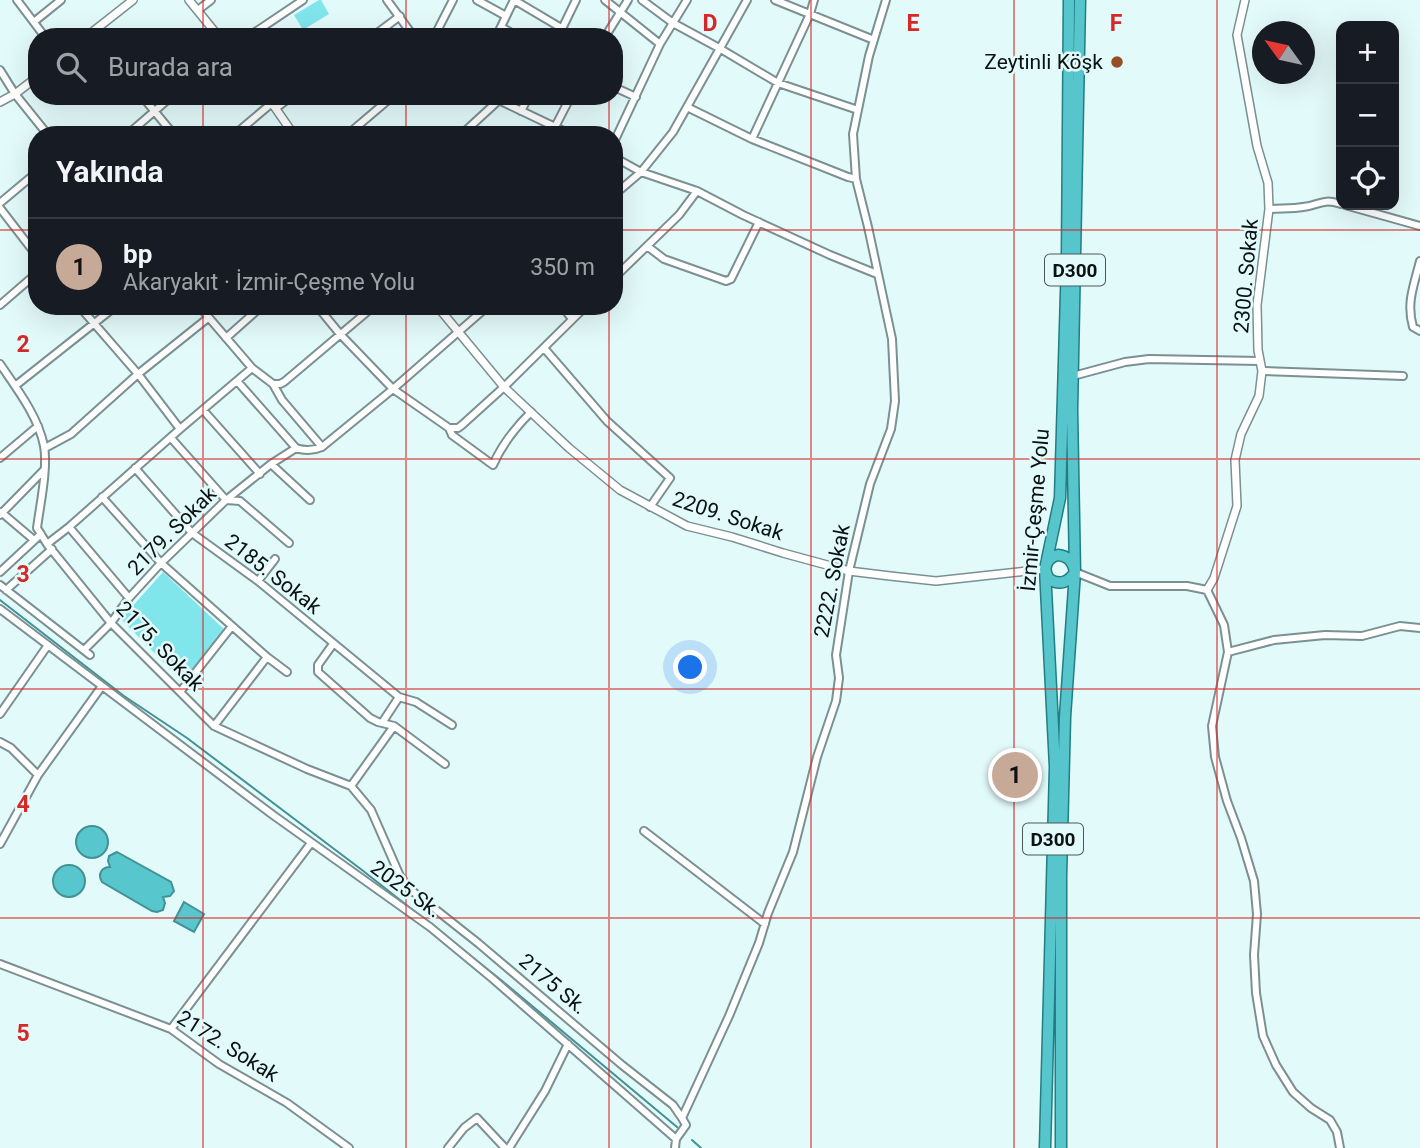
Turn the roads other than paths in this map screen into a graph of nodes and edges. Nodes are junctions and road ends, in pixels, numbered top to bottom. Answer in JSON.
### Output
{"nodes":[{"id":1,"x":17,"y":0,"type":"edge"},
{"id":2,"x":61,"y":0,"type":"edge"},
{"id":3,"x":133,"y":0,"type":"edge"},
{"id":4,"x":189,"y":0,"type":"edge"},
{"id":5,"x":211,"y":0,"type":"edge"},
{"id":6,"x":303,"y":0,"type":"edge"},
{"id":7,"x":387,"y":0,"type":"edge"},
{"id":8,"x":453,"y":0,"type":"edge"},
{"id":9,"x":477,"y":0,"type":"edge"},
{"id":10,"x":514,"y":0,"type":"edge"},
{"id":11,"x":576,"y":0,"type":"edge"},
{"id":12,"x":606,"y":0,"type":"edge"},
{"id":13,"x":628,"y":0,"type":"edge"},
{"id":14,"x":642,"y":0,"type":"edge"},
{"id":15,"x":687,"y":0,"type":"edge"},
{"id":16,"x":747,"y":0,"type":"edge"},
{"id":17,"x":775,"y":0,"type":"edge"},
{"id":18,"x":814,"y":0,"type":"edge"},
{"id":19,"x":886,"y":0,"type":"edge"},
{"id":20,"x":1069,"y":0,"type":"edge"},
{"id":21,"x":1080,"y":0,"type":"edge"},
{"id":22,"x":1245,"y":0,"type":"edge"},
{"id":23,"x":198,"y":10,"type":"junction"},
{"id":24,"x":620,"y":11,"type":"junction"},
{"id":25,"x":810,"y":14,"type":"junction"},
{"id":26,"x":400,"y":16,"type":"junction"},
{"id":27,"x":506,"y":16,"type":"junction"},
{"id":28,"x":35,"y":21,"type":"junction"},
{"id":29,"x":673,"y":23,"type":"junction"},
{"id":30,"x":501,"y":27,"type":"edge"},
{"id":31,"x":39,"y":28,"type":"edge"},
{"id":32,"x":99,"y":28,"type":"edge"},
{"id":33,"x":212,"y":28,"type":"edge"},
{"id":34,"x":261,"y":28,"type":"edge"},
{"id":35,"x":384,"y":28,"type":"edge"},
{"id":36,"x":408,"y":28,"type":"edge"},
{"id":37,"x":439,"y":28,"type":"edge"},
{"id":38,"x":561,"y":28,"type":"edge"},
{"id":39,"x":563,"y":28,"type":"edge"},
{"id":40,"x":610,"y":28,"type":"edge"},
{"id":41,"x":874,"y":40,"type":"junction"},
{"id":42,"x":660,"y":44,"type":"junction"},
{"id":43,"x":719,"y":48,"type":"junction"},
{"id":44,"x":0,"y":70,"type":"edge"},
{"id":45,"x":3,"y":78,"type":"edge"},
{"id":46,"x":778,"y":83,"type":"junction"},
{"id":47,"x":28,"y":84,"type":"edge"},
{"id":48,"x":623,"y":91,"type":"edge"},
{"id":49,"x":15,"y":94,"type":"junction"},
{"id":50,"x":636,"y":97,"type":"junction"},
{"id":51,"x":1,"y":103,"type":"edge"},
{"id":52,"x":149,"y":105,"type":"edge"},
{"id":53,"x":161,"y":105,"type":"edge"},
{"id":54,"x":268,"y":105,"type":"edge"},
{"id":55,"x":273,"y":105,"type":"edge"},
{"id":56,"x":382,"y":105,"type":"edge"},
{"id":57,"x":494,"y":105,"type":"edge"},
{"id":58,"x":509,"y":105,"type":"edge"},
{"id":59,"x":524,"y":105,"type":"edge"},
{"id":60,"x":566,"y":105,"type":"edge"},
{"id":61,"x":687,"y":107,"type":"junction"},
{"id":62,"x":858,"y":110,"type":"junction"},
{"id":63,"x":154,"y":111,"type":"junction"},
{"id":64,"x":521,"y":111,"type":"junction"},
{"id":65,"x":41,"y":126,"type":"edge"},
{"id":66,"x":137,"y":126,"type":"edge"},
{"id":67,"x":166,"y":126,"type":"edge"},
{"id":68,"x":244,"y":126,"type":"edge"},
{"id":69,"x":288,"y":126,"type":"edge"},
{"id":70,"x":358,"y":126,"type":"edge"},
{"id":71,"x":471,"y":126,"type":"edge"},
{"id":72,"x":553,"y":126,"type":"edge"},
{"id":73,"x":556,"y":126,"type":"edge"},
{"id":74,"x":622,"y":126,"type":"edge"},
{"id":75,"x":752,"y":139,"type":"junction"},
{"id":76,"x":623,"y":162,"type":"edge"},
{"id":77,"x":641,"y":172,"type":"junction"},
{"id":78,"x":856,"y":179,"type":"junction"},
{"id":79,"x":28,"y":180,"type":"edge"},
{"id":80,"x":623,"y":187,"type":"edge"},
{"id":81,"x":697,"y":191,"type":"junction"},
{"id":82,"x":1336,"y":202,"type":"edge"},
{"id":83,"x":0,"y":205,"type":"edge"},
{"id":84,"x":1269,"y":209,"type":"junction"},
{"id":85,"x":1364,"y":210,"type":"edge"},
{"id":86,"x":759,"y":222,"type":"junction"},
{"id":87,"x":1420,"y":226,"type":"edge"},
{"id":88,"x":28,"y":244,"type":"edge"},
{"id":89,"x":647,"y":246,"type":"junction"},
{"id":90,"x":1420,"y":261,"type":"edge"},
{"id":91,"x":623,"y":269,"type":"edge"},
{"id":92,"x":877,"y":274,"type":"junction"},
{"id":93,"x":28,"y":281,"type":"edge"},
{"id":94,"x":0,"y":305,"type":"edge"},
{"id":95,"x":86,"y":315,"type":"edge"},
{"id":96,"x":105,"y":315,"type":"edge"},
{"id":97,"x":206,"y":315,"type":"edge"},
{"id":98,"x":252,"y":315,"type":"edge"},
{"id":99,"x":324,"y":315,"type":"edge"},
{"id":100,"x":363,"y":315,"type":"edge"},
{"id":101,"x":444,"y":315,"type":"edge"},
{"id":102,"x":478,"y":315,"type":"edge"},
{"id":103,"x":569,"y":315,"type":"edge"},
{"id":104,"x":576,"y":315,"type":"edge"},
{"id":105,"x":208,"y":318,"type":"junction"},
{"id":106,"x":572,"y":319,"type":"junction"},
{"id":107,"x":94,"y":324,"type":"junction"},
{"id":108,"x":1420,"y":331,"type":"edge"},
{"id":109,"x":458,"y":333,"type":"junction"},
{"id":110,"x":340,"y":334,"type":"junction"},
{"id":111,"x":226,"y":338,"type":"junction"},
{"id":112,"x":544,"y":348,"type":"junction"},
{"id":113,"x":1261,"y":361,"type":"junction"},
{"id":114,"x":0,"y":364,"type":"edge"},
{"id":115,"x":252,"y":368,"type":"junction"},
{"id":116,"x":1262,"y":371,"type":"junction"},
{"id":117,"x":138,"y":374,"type":"junction"},
{"id":118,"x":1073,"y":376,"type":"junction"},
{"id":119,"x":1403,"y":376,"type":"dead end"},
{"id":120,"x":237,"y":381,"type":"junction"},
{"id":121,"x":273,"y":384,"type":"junction"},
{"id":122,"x":15,"y":386,"type":"junction"},
{"id":123,"x":504,"y":387,"type":"junction"},
{"id":124,"x":393,"y":389,"type":"junction"},
{"id":125,"x":203,"y":410,"type":"junction"},
{"id":126,"x":531,"y":412,"type":"junction"},
{"id":127,"x":38,"y":426,"type":"junction"},
{"id":128,"x":449,"y":428,"type":"junction"},
{"id":129,"x":180,"y":429,"type":"junction"},
{"id":130,"x":171,"y":438,"type":"junction"},
{"id":131,"x":322,"y":447,"type":"junction"},
{"id":132,"x":45,"y":448,"type":"junction"},
{"id":133,"x":296,"y":448,"type":"junction"},
{"id":134,"x":0,"y":458,"type":"edge"},
{"id":135,"x":271,"y":464,"type":"junction"},
{"id":136,"x":135,"y":468,"type":"junction"},
{"id":137,"x":44,"y":470,"type":"junction"},
{"id":138,"x":260,"y":474,"type":"junction"},
{"id":139,"x":102,"y":497,"type":"junction"},
{"id":140,"x":226,"y":500,"type":"junction"},
{"id":141,"x":310,"y":500,"type":"dead end"},
{"id":142,"x":650,"y":507,"type":"junction"},
{"id":143,"x":1,"y":513,"type":"edge"},
{"id":144,"x":69,"y":527,"type":"junction"},
{"id":145,"x":192,"y":533,"type":"junction"},
{"id":146,"x":41,"y":534,"type":"junction"},
{"id":147,"x":34,"y":540,"type":"junction"},
{"id":148,"x":289,"y":543,"type":"dead end"},
{"id":149,"x":49,"y":546,"type":"junction"},
{"id":150,"x":275,"y":559,"type":"dead end"},
{"id":151,"x":161,"y":563,"type":"junction"},
{"id":152,"x":1045,"y":569,"type":"junction"},
{"id":153,"x":849,"y":571,"type":"junction"},
{"id":154,"x":0,"y":572,"type":"edge"},
{"id":155,"x":1075,"y":572,"type":"junction"},
{"id":156,"x":258,"y":581,"type":"junction"},
{"id":157,"x":3,"y":587,"type":"edge"},
{"id":158,"x":1207,"y":590,"type":"junction"},
{"id":159,"x":129,"y":598,"type":"junction"},
{"id":160,"x":0,"y":608,"type":"edge"},
{"id":161,"x":111,"y":623,"type":"junction"},
{"id":162,"x":232,"y":626,"type":"junction"},
{"id":163,"x":1420,"y":628,"type":"edge"},
{"id":164,"x":333,"y":644,"type":"junction"},
{"id":165,"x":48,"y":645,"type":"junction"},
{"id":166,"x":1228,"y":652,"type":"junction"},
{"id":167,"x":267,"y":657,"type":"junction"},
{"id":168,"x":287,"y":672,"type":"dead end"},
{"id":169,"x":102,"y":686,"type":"junction"},
{"id":170,"x":180,"y":692,"type":"junction"},
{"id":171,"x":399,"y":697,"type":"junction"},
{"id":172,"x":0,"y":714,"type":"edge"},
{"id":173,"x":382,"y":723,"type":"junction"},
{"id":174,"x":452,"y":725,"type":"dead end"},
{"id":175,"x":214,"y":726,"type":"junction"},
{"id":176,"x":394,"y":726,"type":"junction"},
{"id":177,"x":0,"y":742,"type":"edge"},
{"id":178,"x":445,"y":764,"type":"dead end"},
{"id":179,"x":38,"y":775,"type":"junction"},
{"id":180,"x":351,"y":786,"type":"junction"},
{"id":181,"x":0,"y":825,"type":"edge"},
{"id":182,"x":8,"y":831,"type":"junction"},
{"id":183,"x":644,"y":831,"type":"dead end"},
{"id":184,"x":311,"y":843,"type":"junction"},
{"id":185,"x":0,"y":844,"type":"edge"},
{"id":186,"x":765,"y":924,"type":"junction"},
{"id":187,"x":0,"y":964,"type":"edge"},
{"id":188,"x":171,"y":1029,"type":"junction"},
{"id":189,"x":568,"y":1044,"type":"junction"},
{"id":190,"x":682,"y":1118,"type":"junction"},
{"id":191,"x":676,"y":1139,"type":"junction"},
{"id":192,"x":1044,"y":1145,"type":"edge"},
{"id":193,"x":349,"y":1148,"type":"edge"},
{"id":194,"x":448,"y":1148,"type":"edge"},
{"id":195,"x":507,"y":1148,"type":"edge"},
{"id":196,"x":674,"y":1148,"type":"edge"},
{"id":197,"x":1061,"y":1148,"type":"edge"},
{"id":198,"x":1340,"y":1148,"type":"edge"}],
"edges":[{"from":1,"to":28,"type":"street"},
{"from":2,"to":28,"type":"street"},
{"from":3,"to":32,"type":"street"},
{"from":4,"to":23,"type":"street"},
{"from":5,"to":23,"type":"street"},
{"from":6,"to":34,"type":"street"},
{"from":7,"to":26,"type":"street"},
{"from":8,"to":37,"type":"street"},
{"from":9,"to":27,"type":"street"},
{"from":10,"to":27,"type":"street"},
{"from":10,"to":38,"type":"street"},
{"from":11,"to":39,"type":"street"},
{"from":12,"to":24,"type":"street"},
{"from":13,"to":24,"type":"street"},
{"from":14,"to":29,"type":"street"},
{"from":15,"to":29,"type":"street"},
{"from":16,"to":43,"type":"street"},
{"from":17,"to":25,"type":"street"},
{"from":18,"to":25,"type":"street"},
{"from":19,"to":41,"type":"street","name":"2222. Sokak"},
{"from":20,"to":152,"type":"highway","name":"İzmir-Çeşme Yolu","number":"D300"},
{"from":21,"to":118,"type":"highway","name":"İzmir-Çeşme Yolu","number":"D300"},
{"from":22,"to":84,"type":"street","name":"2300. Sokak"},
{"from":23,"to":33,"type":"street"},
{"from":24,"to":40,"type":"street"},
{"from":24,"to":42,"type":"street"},
{"from":25,"to":41,"type":"street"},
{"from":25,"to":46,"type":"street"},
{"from":26,"to":35,"type":"street"},
{"from":26,"to":36,"type":"street"},
{"from":27,"to":30,"type":"street"},
{"from":28,"to":31,"type":"street"},
{"from":29,"to":42,"type":"street"},
{"from":29,"to":43,"type":"street"},
{"from":41,"to":62,"type":"street","name":"2222. Sokak"},
{"from":42,"to":50,"type":"street"},
{"from":43,"to":46,"type":"street"},
{"from":43,"to":61,"type":"street"},
{"from":44,"to":45,"type":"street"},
{"from":45,"to":49,"type":"street"},
{"from":46,"to":62,"type":"street"},
{"from":46,"to":75,"type":"street"},
{"from":47,"to":49,"type":"street"},
{"from":48,"to":50,"type":"street"},
{"from":49,"to":51,"type":"street"},
{"from":49,"to":65,"type":"street"},
{"from":50,"to":74,"type":"street"},
{"from":52,"to":63,"type":"street"},
{"from":53,"to":63,"type":"street"},
{"from":54,"to":68,"type":"street"},
{"from":55,"to":69,"type":"street"},
{"from":56,"to":70,"type":"street"},
{"from":57,"to":71,"type":"street"},
{"from":58,"to":64,"type":"street"},
{"from":59,"to":64,"type":"street"},
{"from":60,"to":73,"type":"street"},
{"from":61,"to":75,"type":"street"},
{"from":61,"to":77,"type":"street"},
{"from":62,"to":78,"type":"street","name":"2222. Sokak"},
{"from":63,"to":66,"type":"street"},
{"from":63,"to":67,"type":"street"},
{"from":64,"to":72,"type":"street"},
{"from":75,"to":78,"type":"street"},
{"from":76,"to":77,"type":"street"},
{"from":77,"to":80,"type":"street"},
{"from":77,"to":81,"type":"street"},
{"from":78,"to":92,"type":"street","name":"2222. Sokak"},
{"from":79,"to":83,"type":"street"},
{"from":81,"to":86,"type":"street"},
{"from":81,"to":89,"type":"street"},
{"from":82,"to":84,"type":"street"},
{"from":83,"to":88,"type":"street"},
{"from":84,"to":113,"type":"street","name":"2300. Sokak"},
{"from":85,"to":87,"type":"street"},
{"from":86,"to":89,"type":"street"},
{"from":86,"to":92,"type":"street"},
{"from":89,"to":91,"type":"street"},
{"from":90,"to":108,"type":"street"},
{"from":92,"to":153,"type":"street","name":"2222. Sokak"},
{"from":93,"to":94,"type":"street"},
{"from":95,"to":107,"type":"street"},
{"from":96,"to":107,"type":"street"},
{"from":97,"to":105,"type":"street"},
{"from":98,"to":111,"type":"street"},
{"from":99,"to":110,"type":"street"},
{"from":100,"to":110,"type":"street"},
{"from":101,"to":109,"type":"street","name":"2209. Sokak"},
{"from":102,"to":109,"type":"street"},
{"from":103,"to":106,"type":"street"},
{"from":104,"to":106,"type":"street"},
{"from":105,"to":111,"type":"street"},
{"from":105,"to":117,"type":"street"},
{"from":106,"to":112,"type":"street"},
{"from":107,"to":117,"type":"street"},
{"from":107,"to":122,"type":"street"},
{"from":109,"to":123,"type":"street","name":"2209. Sokak"},
{"from":109,"to":124,"type":"street"},
{"from":110,"to":121,"type":"street"},
{"from":110,"to":124,"type":"street"},
{"from":111,"to":115,"type":"street"},
{"from":112,"to":123,"type":"street"},
{"from":112,"to":142,"type":"street"},
{"from":113,"to":116,"type":"street","name":"2300. Sokak"},
{"from":113,"to":118,"type":"street"},
{"from":114,"to":122,"type":"street","name":"2175. Sokak"},
{"from":115,"to":120,"type":"street"},
{"from":115,"to":121,"type":"street"},
{"from":116,"to":119,"type":"street"},
{"from":116,"to":158,"type":"street","name":"2300. Sokak"},
{"from":117,"to":129,"type":"street"},
{"from":117,"to":132,"type":"street"},
{"from":118,"to":155,"type":"highway","name":"İzmir-Çeşme Yolu","number":"D300"},
{"from":120,"to":125,"type":"street"},
{"from":120,"to":133,"type":"street"},
{"from":121,"to":131,"type":"street"},
{"from":122,"to":127,"type":"street","name":"2175. Sokak"},
{"from":123,"to":126,"type":"street","name":"2209. Sokak"},
{"from":123,"to":128,"type":"street"},
{"from":124,"to":128,"type":"street"},
{"from":124,"to":131,"type":"street"},
{"from":125,"to":129,"type":"street"},
{"from":125,"to":138,"type":"street"},
{"from":126,"to":128,"type":"street"},
{"from":126,"to":142,"type":"street","name":"2209. Sokak"},
{"from":127,"to":132,"type":"street","name":"2175. Sokak"},
{"from":127,"to":134,"type":"street"},
{"from":129,"to":130,"type":"street"},
{"from":130,"to":136,"type":"street"},
{"from":130,"to":140,"type":"street"},
{"from":131,"to":133,"type":"street"},
{"from":132,"to":137,"type":"street","name":"2175. Sokak"},
{"from":133,"to":135,"type":"street","name":"2179. Sokak"},
{"from":135,"to":138,"type":"street","name":"2179. Sokak"},
{"from":135,"to":141,"type":"street"},
{"from":136,"to":139,"type":"street"},
{"from":136,"to":145,"type":"street","name":"2185. Sokak"},
{"from":137,"to":143,"type":"street"},
{"from":137,"to":146,"type":"street","name":"2175. Sokak"},
{"from":138,"to":140,"type":"street","name":"2179. Sokak"},
{"from":139,"to":144,"type":"street"},
{"from":139,"to":151,"type":"street"},
{"from":140,"to":145,"type":"street","name":"2179. Sokak"},
{"from":140,"to":148,"type":"street"},
{"from":142,"to":153,"type":"street","name":"2209. Sokak"},
{"from":143,"to":147,"type":"street"},
{"from":144,"to":149,"type":"street"},
{"from":144,"to":159,"type":"street"},
{"from":145,"to":151,"type":"street","name":"2179. Sokak"},
{"from":145,"to":156,"type":"street","name":"2185. Sokak"},
{"from":146,"to":147,"type":"street"},
{"from":146,"to":149,"type":"street","name":"2175. Sokak"},
{"from":147,"to":154,"type":"street"},
{"from":149,"to":157,"type":"street"},
{"from":149,"to":161,"type":"street","name":"2175. Sokak"},
{"from":150,"to":156,"type":"street"},
{"from":151,"to":159,"type":"street","name":"2179. Sokak"},
{"from":151,"to":162,"type":"street"},
{"from":152,"to":153,"type":"street","name":"2209. Sokak"},
{"from":152,"to":155,"type":"highway"},
{"from":152,"to":155,"type":"highway"},
{"from":152,"to":192,"type":"highway","name":"İzmir-Çeşme Yolu","number":"D300"},
{"from":153,"to":186,"type":"street","name":"2222. Sokak"},
{"from":155,"to":158,"type":"street"},
{"from":155,"to":197,"type":"highway","name":"İzmir-Çeşme Yolu","number":"D300"},
{"from":156,"to":164,"type":"street","name":"2185. Sokak"},
{"from":157,"to":161,"type":"street","name":"2179. Sokak"},
{"from":158,"to":166,"type":"street"},
{"from":159,"to":161,"type":"street","name":"2179. Sokak"},
{"from":160,"to":165,"type":"street","name":"2025 Sk."},
{"from":161,"to":170,"type":"street","name":"2175. Sokak"},
{"from":162,"to":167,"type":"street"},
{"from":162,"to":170,"type":"street"},
{"from":163,"to":166,"type":"street"},
{"from":164,"to":171,"type":"street","name":"2185. Sokak"},
{"from":164,"to":173,"type":"street"},
{"from":165,"to":169,"type":"street","name":"2025 Sk."},
{"from":165,"to":172,"type":"street"},
{"from":166,"to":198,"type":"street"},
{"from":167,"to":168,"type":"street"},
{"from":167,"to":175,"type":"street"},
{"from":169,"to":179,"type":"street"},
{"from":169,"to":184,"type":"street","name":"2025 Sk."},
{"from":170,"to":175,"type":"street","name":"2175. Sokak"},
{"from":171,"to":173,"type":"street"},
{"from":171,"to":174,"type":"street","name":"2185. Sokak"},
{"from":173,"to":176,"type":"street"},
{"from":175,"to":180,"type":"street","name":"2175. Sokak"},
{"from":176,"to":178,"type":"street"},
{"from":176,"to":180,"type":"street"},
{"from":177,"to":179,"type":"street"},
{"from":179,"to":182,"type":"street"},
{"from":180,"to":190,"type":"street","name":"2175 Sk."},
{"from":181,"to":182,"type":"street"},
{"from":182,"to":185,"type":"street"},
{"from":183,"to":186,"type":"street"},
{"from":184,"to":188,"type":"street"},
{"from":184,"to":189,"type":"street","name":"2025 Sk."},
{"from":186,"to":190,"type":"street","name":"2222. Sokak"},
{"from":187,"to":188,"type":"street","name":"2172. Sokak"},
{"from":188,"to":193,"type":"street","name":"2172. Sokak"},
{"from":189,"to":191,"type":"street","name":"2025 Sk."},
{"from":189,"to":195,"type":"street"},
{"from":190,"to":191,"type":"street","name":"2222. Sokak"},
{"from":191,"to":196,"type":"street","name":"2222. Sokak"},
{"from":194,"to":195,"type":"street"}]}
